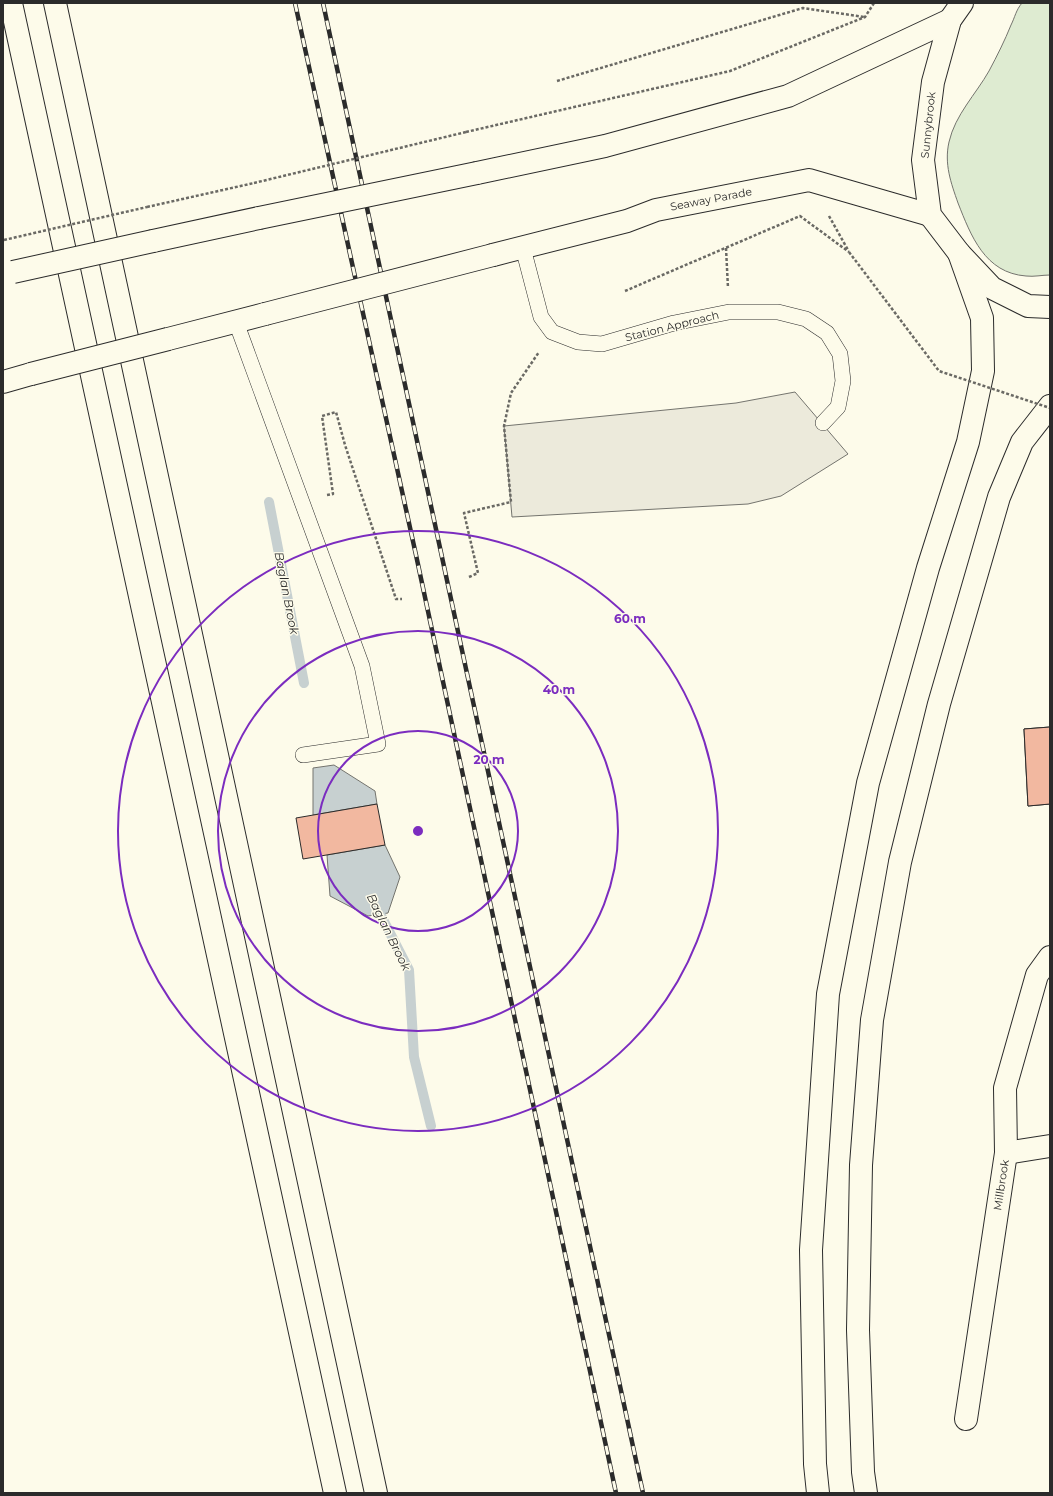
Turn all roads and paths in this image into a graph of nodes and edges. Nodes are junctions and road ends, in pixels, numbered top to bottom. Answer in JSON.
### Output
{"nodes":[{"id":1,"x":11,"y":3,"type":"edge"},
{"id":2,"x":55,"y":3,"type":"edge"},
{"id":3,"x":874,"y":3,"type":"edge"},
{"id":4,"x":956,"y":12,"type":"edge"},
{"id":5,"x":865,"y":17,"type":"junction"},
{"id":6,"x":557,"y":81,"type":"dead end"},
{"id":7,"x":930,"y":215,"type":"junction"},
{"id":8,"x":3,"y":240,"type":"edge"},
{"id":9,"x":523,"y":248,"type":"junction"},
{"id":10,"x":726,"y":248,"type":"junction"},
{"id":11,"x":959,"y":253,"type":"junction"},
{"id":12,"x":8,"y":273,"type":"edge"},
{"id":13,"x":625,"y":291,"type":"dead end"},
{"id":14,"x":1050,"y":307,"type":"edge"},
{"id":15,"x":729,"y":312,"type":"junction"},
{"id":16,"x":236,"y":322,"type":"junction"},
{"id":17,"x":552,"y":332,"type":"junction"},
{"id":18,"x":3,"y":382,"type":"edge"},
{"id":19,"x":1050,"y":408,"type":"edge"},
{"id":20,"x":823,"y":423,"type":"dead end"},
{"id":21,"x":320,"y":496,"type":"dead end"},
{"id":22,"x":470,"y":578,"type":"dead end"},
{"id":23,"x":402,"y":599,"type":"dead end"},
{"id":24,"x":303,"y":755,"type":"dead end"},
{"id":25,"x":1050,"y":957,"type":"edge"},
{"id":26,"x":1050,"y":1146,"type":"edge"},
{"id":27,"x":1006,"y":1153,"type":"junction"},
{"id":28,"x":966,"y":1419,"type":"dead end"},
{"id":29,"x":335,"y":1493,"type":"edge"},
{"id":30,"x":376,"y":1493,"type":"edge"},
{"id":31,"x":818,"y":1493,"type":"edge"},
{"id":32,"x":866,"y":1493,"type":"edge"}],
"edges":[{"from":1,"to":29,"type":"main road"},
{"from":2,"to":30,"type":"main road"},
{"from":3,"to":5,"type":"path"},
{"from":4,"to":7,"type":"main road","name":"Sunnybrook"},
{"from":4,"to":12,"type":"main road","bridge":true},
{"from":5,"to":6,"type":"path"},
{"from":5,"to":8,"type":"path","bridge":true},
{"from":7,"to":9,"type":"main road","name":"Seaway Parade"},
{"from":7,"to":11,"type":"main road"},
{"from":9,"to":16,"type":"main road","name":"Seaway Parade","bridge":true},
{"from":9,"to":17,"type":"lane"},
{"from":10,"to":13,"type":"path"},
{"from":10,"to":15,"type":"path"},
{"from":10,"to":19,"type":"path","bridge":true},
{"from":11,"to":14,"type":"main road"},
{"from":11,"to":31,"type":"main road"},
{"from":15,"to":17,"type":"lane","name":"Station Approach"},
{"from":15,"to":20,"type":"lane","name":"Station Approach"},
{"from":16,"to":18,"type":"main road","name":"Seaway Parade","bridge":true},
{"from":16,"to":24,"type":"lane"},
{"from":17,"to":22,"type":"path"},
{"from":19,"to":32,"type":"main road"},
{"from":21,"to":23,"type":"path"},
{"from":25,"to":27,"type":"main road","name":"Millbrook"},
{"from":26,"to":27,"type":"main road"},
{"from":27,"to":28,"type":"main road","name":"Millbrook"}]}
